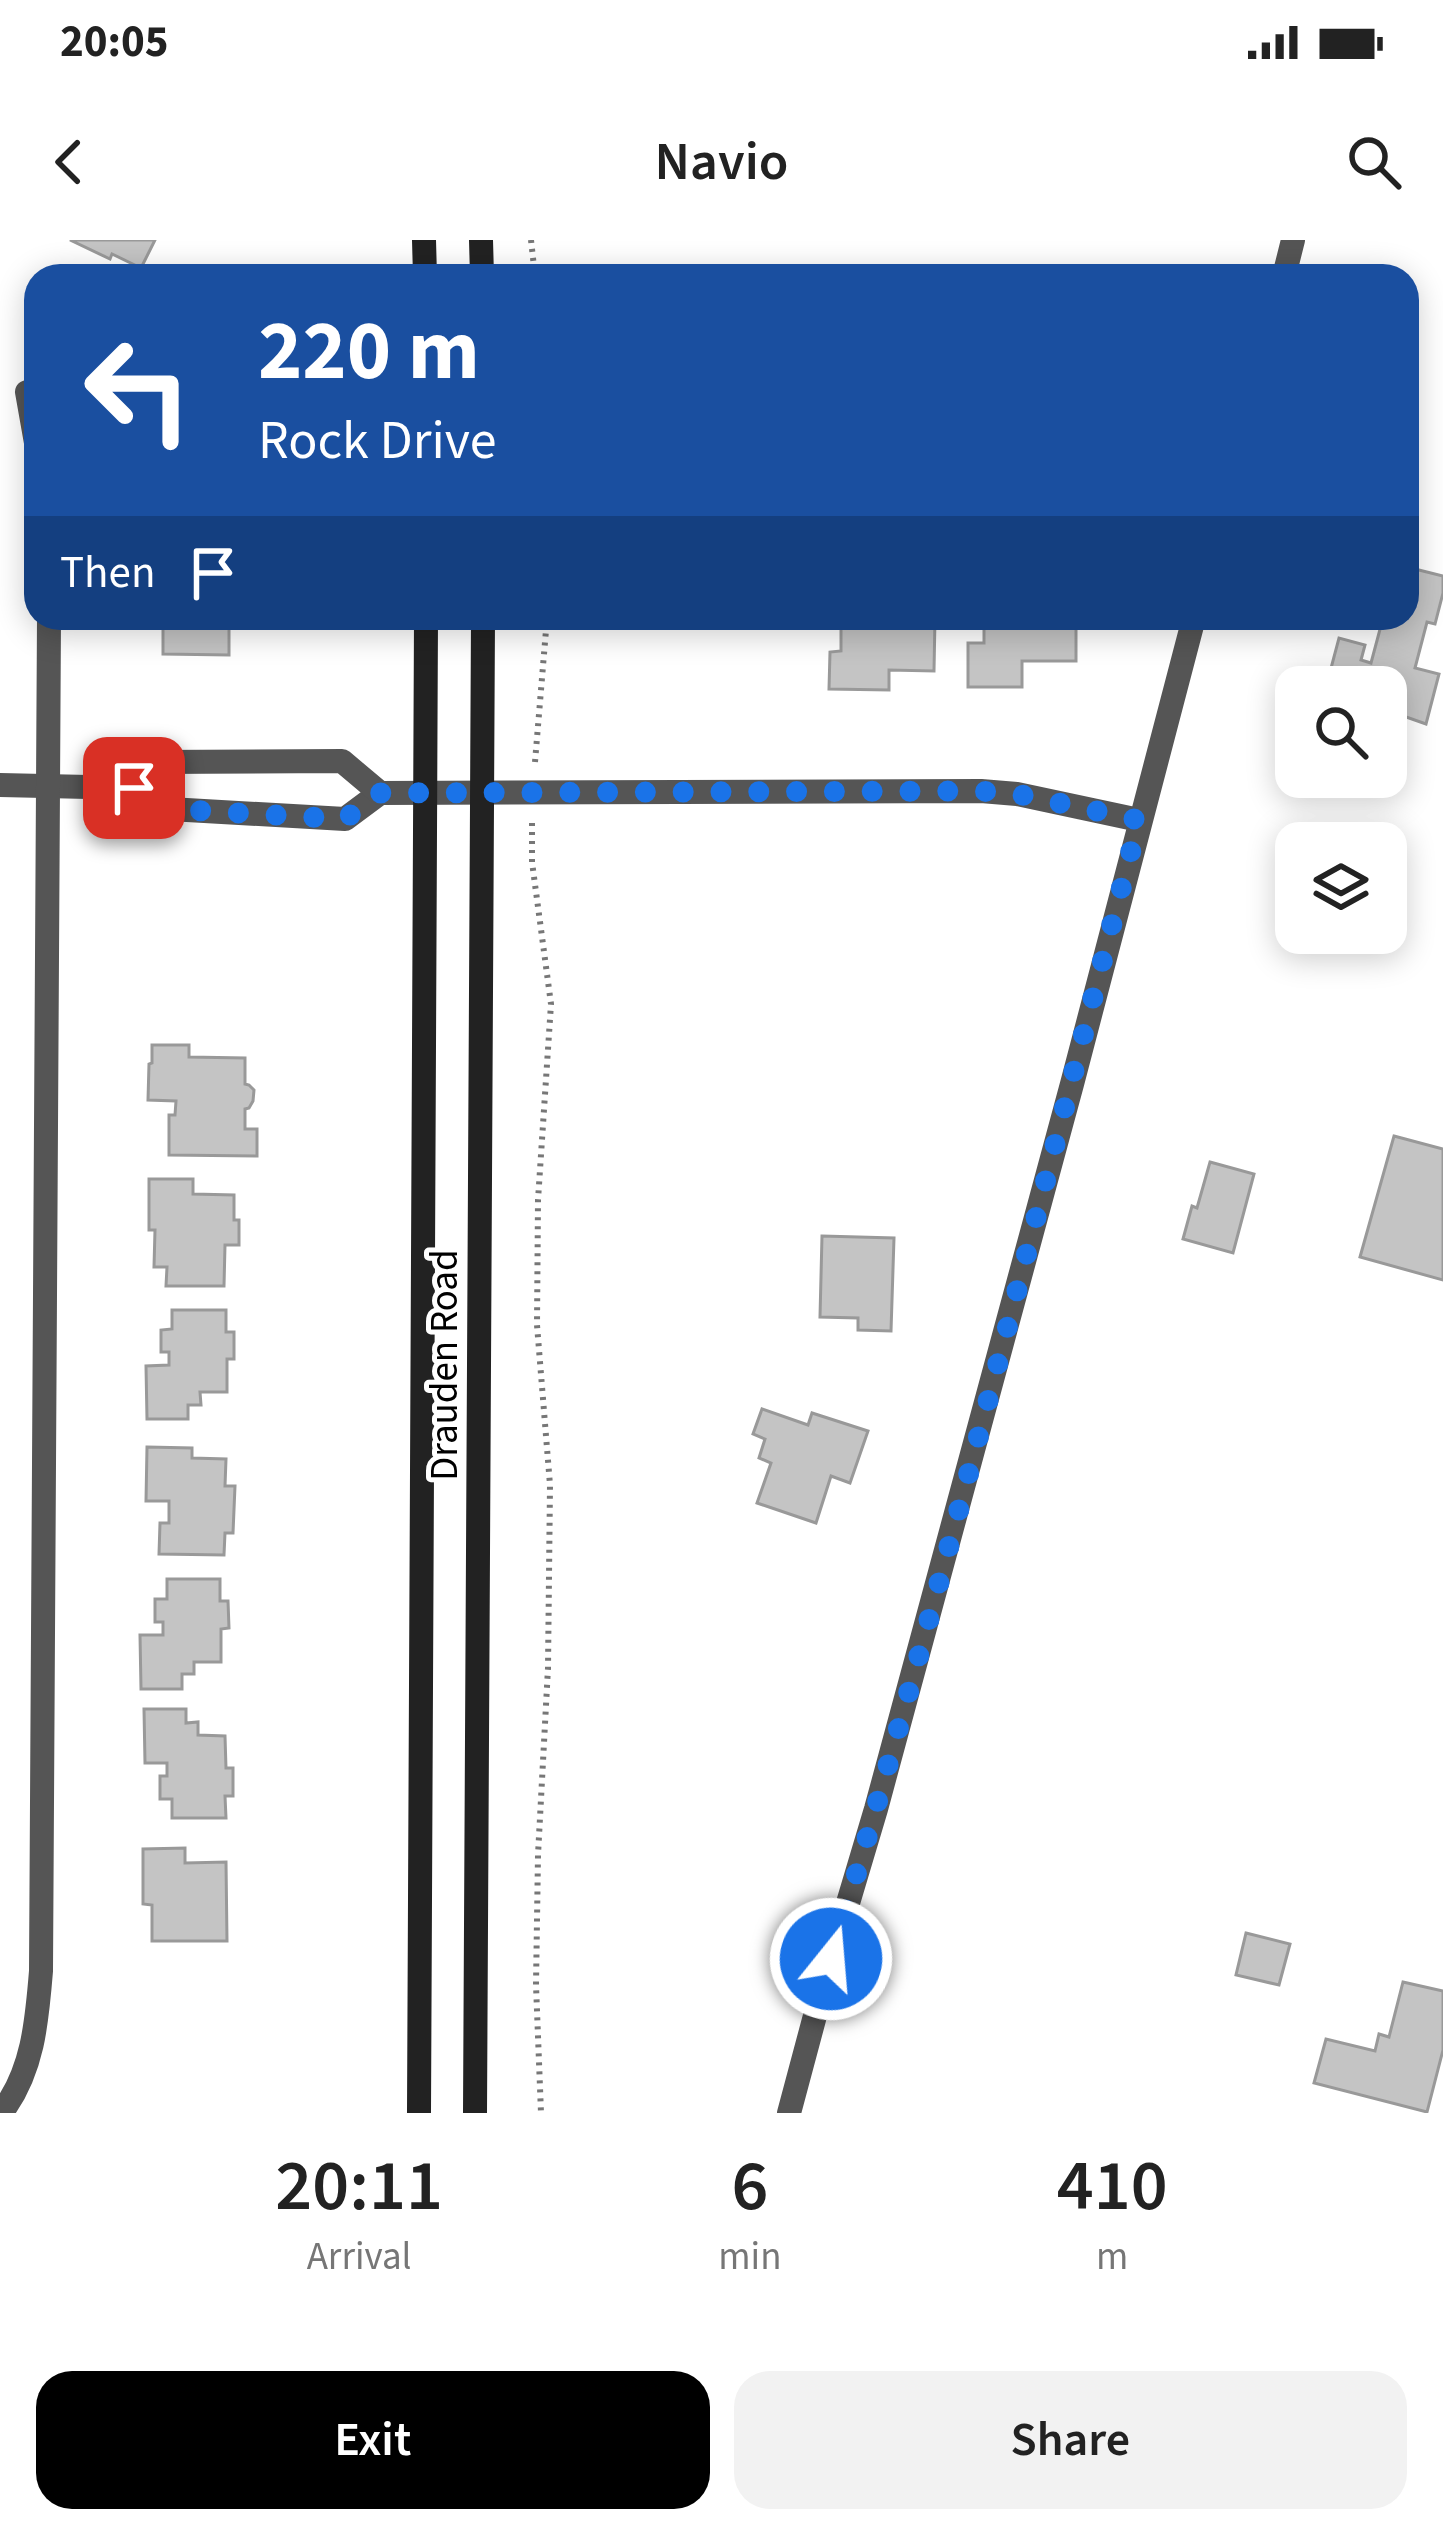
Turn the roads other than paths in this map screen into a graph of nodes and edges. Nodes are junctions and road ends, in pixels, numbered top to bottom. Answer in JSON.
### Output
{"nodes":[{"id":1,"x":49,"y":630,"type":"edge"},
{"id":2,"x":426,"y":630,"type":"edge"},
{"id":3,"x":483,"y":630,"type":"edge"},
{"id":4,"x":1191,"y":630,"type":"edge"},
{"id":5,"x":0,"y":785,"type":"edge"},
{"id":6,"x":47,"y":787,"type":"junction"},
{"id":7,"x":134,"y":788,"type":"junction"},
{"id":8,"x":426,"y":792,"type":"junction"},
{"id":9,"x":482,"y":792,"type":"junction"},
{"id":10,"x":380,"y":793,"type":"junction"},
{"id":11,"x":1139,"y":820,"type":"junction"},
{"id":12,"x":2,"y":2113,"type":"edge"},
{"id":13,"x":419,"y":2113,"type":"edge"},
{"id":14,"x":475,"y":2113,"type":"edge"},
{"id":15,"x":789,"y":2113,"type":"edge"}],
"edges":[{"from":1,"to":6,"type":"street"},
{"from":2,"to":8,"type":"street","name":"Drauden Road"},
{"from":3,"to":9,"type":"street","name":"Drauden Road"},
{"from":4,"to":11,"type":"street"},
{"from":5,"to":6,"type":"street"},
{"from":6,"to":7,"type":"street"},
{"from":6,"to":12,"type":"street"},
{"from":7,"to":10,"type":"street"},
{"from":7,"to":10,"type":"street"},
{"from":8,"to":9,"type":"street"},
{"from":8,"to":10,"type":"street"},
{"from":8,"to":13,"type":"street","name":"Drauden Road"},
{"from":9,"to":11,"type":"street"},
{"from":9,"to":14,"type":"street","name":"Drauden Road"},
{"from":11,"to":15,"type":"street"}]}
